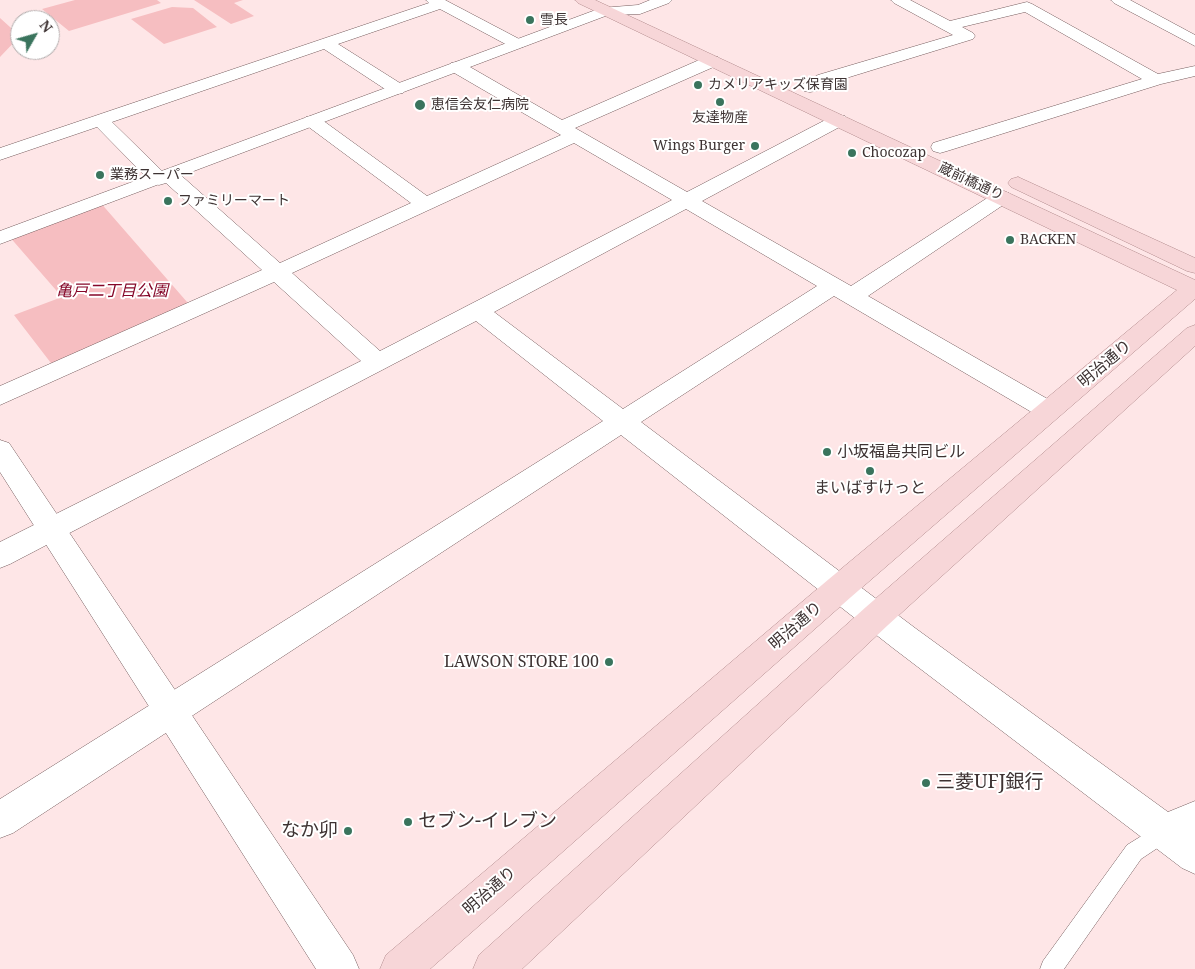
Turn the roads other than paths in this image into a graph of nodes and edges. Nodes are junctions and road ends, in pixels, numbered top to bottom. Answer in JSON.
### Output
{"nodes":[{"id":1,"x":583,"y":0,"type":"edge"},
{"id":2,"x":664,"y":0,"type":"edge"},
{"id":3,"x":899,"y":0,"type":"edge"},
{"id":4,"x":1119,"y":0,"type":"edge"},
{"id":5,"x":438,"y":2,"type":"edge"},
{"id":6,"x":612,"y":5,"type":"edge"},
{"id":7,"x":640,"y":9,"type":"junction"},
{"id":8,"x":947,"y":26,"type":"junction"},
{"id":9,"x":1195,"y":41,"type":"edge"},
{"id":10,"x":325,"y":44,"type":"junction"},
{"id":11,"x":517,"y":44,"type":"junction"},
{"id":12,"x":712,"y":60,"type":"junction"},
{"id":13,"x":457,"y":67,"type":"junction"},
{"id":14,"x":1195,"y":71,"type":"edge"},
{"id":15,"x":1156,"y":80,"type":"junction"},
{"id":16,"x":810,"y":87,"type":"junction"},
{"id":17,"x":397,"y":89,"type":"junction"},
{"id":18,"x":827,"y":95,"type":"dead end"},
{"id":19,"x":100,"y":120,"type":"junction"},
{"id":20,"x":839,"y":120,"type":"junction"},
{"id":21,"x":312,"y":121,"type":"junction"},
{"id":22,"x":568,"y":131,"type":"junction"},
{"id":23,"x":923,"y":139,"type":"dead end"},
{"id":24,"x":940,"y":147,"type":"junction"},
{"id":25,"x":0,"y":154,"type":"edge"},
{"id":26,"x":966,"y":160,"type":"dead end"},
{"id":27,"x":164,"y":176,"type":"junction"},
{"id":28,"x":1002,"y":186,"type":"junction"},
{"id":29,"x":686,"y":200,"type":"junction"},
{"id":30,"x":425,"y":204,"type":"junction"},
{"id":31,"x":0,"y":238,"type":"edge"},
{"id":32,"x":277,"y":272,"type":"junction"},
{"id":33,"x":1194,"y":283,"type":"edge"},
{"id":34,"x":841,"y":292,"type":"junction"},
{"id":35,"x":478,"y":310,"type":"junction"},
{"id":36,"x":1195,"y":333,"type":"edge"},
{"id":37,"x":378,"y":362,"type":"junction"},
{"id":38,"x":0,"y":396,"type":"edge"},
{"id":39,"x":1049,"y":411,"type":"junction"},
{"id":40,"x":622,"y":420,"type":"junction"},
{"id":41,"x":0,"y":450,"type":"edge"},
{"id":42,"x":51,"y":529,"type":"junction"},
{"id":43,"x":0,"y":556,"type":"edge"},
{"id":44,"x":840,"y":588,"type":"junction"},
{"id":45,"x":877,"y":616,"type":"junction"},
{"id":46,"x":171,"y":711,"type":"junction"},
{"id":47,"x":0,"y":820,"type":"edge"},
{"id":48,"x":1180,"y":825,"type":"edge"},
{"id":49,"x":1195,"y":856,"type":"edge"},
{"id":50,"x":340,"y":969,"type":"edge"},
{"id":51,"x":400,"y":969,"type":"edge"},
{"id":52,"x":493,"y":969,"type":"edge"},
{"id":53,"x":1051,"y":969,"type":"edge"}],
"edges":[{"from":1,"to":6,"type":"main road","name":"蔵前橋通り"},
{"from":2,"to":7,"type":"street"},
{"from":3,"to":8,"type":"street"},
{"from":4,"to":9,"type":"street"},
{"from":5,"to":10,"type":"street"},
{"from":5,"to":11,"type":"street"},
{"from":6,"to":7,"type":"main road","name":"蔵前橋通り"},
{"from":6,"to":11,"type":"street"},
{"from":6,"to":12,"type":"main road","name":"蔵前橋通り"},
{"from":7,"to":16,"type":"main road","name":"蔵前橋通り"},
{"from":8,"to":15,"type":"street"},
{"from":8,"to":16,"type":"street"},
{"from":10,"to":17,"type":"street"},
{"from":10,"to":19,"type":"street"},
{"from":11,"to":13,"type":"street"},
{"from":12,"to":20,"type":"main road","name":"蔵前橋通り"},
{"from":12,"to":22,"type":"street"},
{"from":13,"to":17,"type":"street"},
{"from":13,"to":22,"type":"street"},
{"from":14,"to":15,"type":"street"},
{"from":15,"to":24,"type":"street"},
{"from":16,"to":18,"type":"main road","name":"蔵前橋通り"},
{"from":17,"to":21,"type":"street"},
{"from":19,"to":25,"type":"street"},
{"from":19,"to":27,"type":"street"},
{"from":20,"to":28,"type":"main road","name":"蔵前橋通り"},
{"from":20,"to":29,"type":"street"},
{"from":21,"to":27,"type":"street"},
{"from":21,"to":30,"type":"street"},
{"from":22,"to":29,"type":"street"},
{"from":22,"to":30,"type":"street"},
{"from":23,"to":24,"type":"main road","name":"蔵前橋通り"},
{"from":24,"to":26,"type":"main road","name":"蔵前橋通り"},
{"from":27,"to":31,"type":"street"},
{"from":27,"to":32,"type":"street"},
{"from":28,"to":33,"type":"main road","name":"蔵前橋通り"},
{"from":28,"to":34,"type":"street"},
{"from":29,"to":34,"type":"street"},
{"from":29,"to":35,"type":"street"},
{"from":30,"to":32,"type":"street"},
{"from":32,"to":37,"type":"street"},
{"from":32,"to":38,"type":"street"},
{"from":33,"to":39,"type":"main road","name":"明治通り"},
{"from":34,"to":39,"type":"street"},
{"from":34,"to":40,"type":"street"},
{"from":35,"to":37,"type":"street"},
{"from":35,"to":40,"type":"street"},
{"from":36,"to":45,"type":"main road"},
{"from":37,"to":42,"type":"street"},
{"from":39,"to":44,"type":"main road","name":"明治通り"},
{"from":40,"to":44,"type":"street"},
{"from":40,"to":46,"type":"street"},
{"from":41,"to":42,"type":"street"},
{"from":42,"to":43,"type":"street"},
{"from":42,"to":46,"type":"street"},
{"from":44,"to":45,"type":"street"},
{"from":44,"to":51,"type":"main road","name":"明治通り"},
{"from":45,"to":48,"type":"street"},
{"from":45,"to":52,"type":"main road"},
{"from":46,"to":47,"type":"street"},
{"from":46,"to":50,"type":"street"},
{"from":48,"to":49,"type":"street"},
{"from":48,"to":53,"type":"lane"}]}
